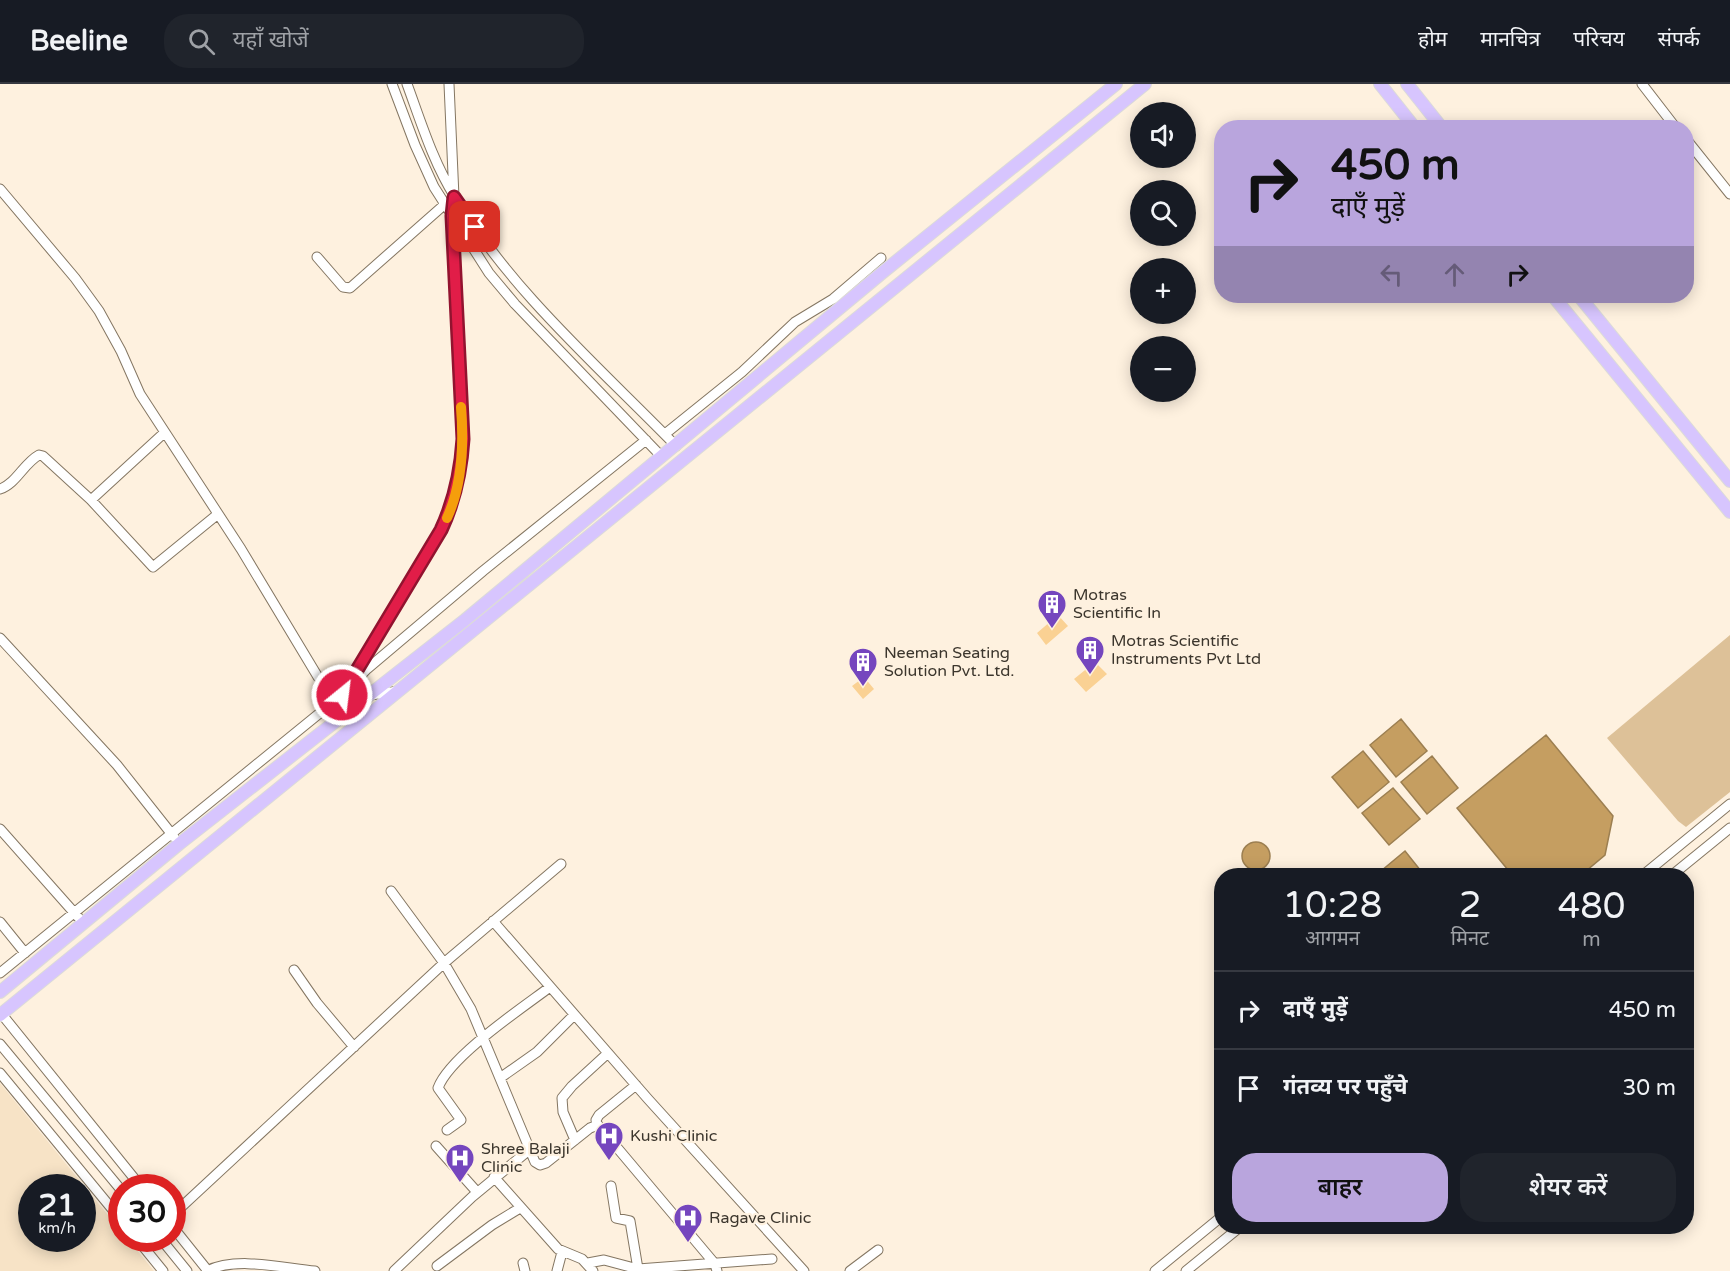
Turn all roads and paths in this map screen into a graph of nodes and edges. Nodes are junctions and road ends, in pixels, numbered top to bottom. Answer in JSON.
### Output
{"nodes":[{"id":1,"x":392,"y":84,"type":"edge"},
{"id":2,"x":407,"y":84,"type":"edge"},
{"id":3,"x":449,"y":84,"type":"edge"},
{"id":4,"x":1116,"y":84,"type":"edge"},
{"id":5,"x":1145,"y":84,"type":"edge"},
{"id":6,"x":1380,"y":84,"type":"edge"},
{"id":7,"x":1407,"y":84,"type":"edge"},
{"id":8,"x":1642,"y":84,"type":"edge"},
{"id":9,"x":1409,"y":120,"type":"edge"},
{"id":10,"x":1436,"y":120,"type":"edge"},
{"id":11,"x":1670,"y":120,"type":"edge"},
{"id":12,"x":1694,"y":149,"type":"edge"},
{"id":13,"x":1,"y":191,"type":"edge"},
{"id":14,"x":1730,"y":194,"type":"edge"},
{"id":15,"x":454,"y":197,"type":"junction"},
{"id":16,"x":444,"y":205,"type":"junction"},
{"id":17,"x":452,"y":216,"type":"junction"},
{"id":18,"x":317,"y":256,"type":"dead end"},
{"id":19,"x":881,"y":258,"type":"dead end"},
{"id":20,"x":883,"y":272,"type":"junction"},
{"id":21,"x":896,"y":287,"type":"junction"},
{"id":22,"x":1560,"y":303,"type":"edge"},
{"id":23,"x":1585,"y":303,"type":"edge"},
{"id":24,"x":164,"y":433,"type":"junction"},
{"id":25,"x":665,"y":435,"type":"junction"},
{"id":26,"x":646,"y":440,"type":"junction"},
{"id":27,"x":676,"y":446,"type":"junction"},
{"id":28,"x":662,"y":458,"type":"junction"},
{"id":29,"x":1730,"y":481,"type":"edge"},
{"id":30,"x":0,"y":489,"type":"edge"},
{"id":31,"x":91,"y":500,"type":"junction"},
{"id":32,"x":1730,"y":512,"type":"edge"},
{"id":33,"x":218,"y":514,"type":"junction"},
{"id":34,"x":0,"y":638,"type":"edge"},
{"id":35,"x":415,"y":660,"type":"junction"},
{"id":36,"x":424,"y":671,"type":"junction"},
{"id":37,"x":401,"y":691,"type":"junction"},
{"id":38,"x":372,"y":694,"type":"junction"},
{"id":39,"x":342,"y":695,"type":"junction"},
{"id":40,"x":1730,"y":804,"type":"edge"},
{"id":41,"x":1730,"y":828,"type":"edge"},
{"id":42,"x":0,"y":829,"type":"edge"},
{"id":43,"x":171,"y":834,"type":"junction"},
{"id":44,"x":179,"y":844,"type":"junction"},
{"id":45,"x":561,"y":864,"type":"dead end"},
{"id":46,"x":1652,"y":868,"type":"edge"},
{"id":47,"x":1681,"y":868,"type":"edge"},
{"id":48,"x":391,"y":891,"type":"dead end"},
{"id":49,"x":75,"y":913,"type":"junction"},
{"id":50,"x":493,"y":921,"type":"junction"},
{"id":51,"x":0,"y":922,"type":"edge"},
{"id":52,"x":84,"y":924,"type":"junction"},
{"id":53,"x":25,"y":953,"type":"junction"},
{"id":54,"x":444,"y":963,"type":"junction"},
{"id":55,"x":294,"y":970,"type":"dead end"},
{"id":56,"x":0,"y":973,"type":"edge"},
{"id":57,"x":550,"y":987,"type":"junction"},
{"id":58,"x":0,"y":992,"type":"edge"},
{"id":59,"x":0,"y":1014,"type":"edge"},
{"id":60,"x":574,"y":1015,"type":"junction"},
{"id":61,"x":483,"y":1037,"type":"junction"},
{"id":62,"x":0,"y":1044,"type":"edge"},
{"id":63,"x":354,"y":1047,"type":"junction"},
{"id":64,"x":608,"y":1053,"type":"junction"},
{"id":65,"x":0,"y":1073,"type":"edge"},
{"id":66,"x":500,"y":1078,"type":"junction"},
{"id":67,"x":636,"y":1085,"type":"junction"},
{"id":68,"x":597,"y":1125,"type":"junction"},
{"id":69,"x":447,"y":1130,"type":"dead end"},
{"id":70,"x":575,"y":1140,"type":"junction"},
{"id":71,"x":436,"y":1146,"type":"dead end"},
{"id":72,"x":529,"y":1150,"type":"junction"},
{"id":73,"x":108,"y":1174,"type":"edge"},
{"id":74,"x":131,"y":1174,"type":"edge"},
{"id":75,"x":494,"y":1178,"type":"junction"},
{"id":76,"x":611,"y":1186,"type":"dead end"},
{"id":77,"x":477,"y":1192,"type":"junction"},
{"id":78,"x":186,"y":1203,"type":"edge"},
{"id":79,"x":108,"y":1204,"type":"edge"},
{"id":80,"x":520,"y":1208,"type":"junction"},
{"id":81,"x":1214,"y":1223,"type":"edge"},
{"id":82,"x":1231,"y":1234,"type":"edge"},
{"id":83,"x":186,"y":1244,"type":"edge"},
{"id":84,"x":878,"y":1250,"type":"dead end"},
{"id":85,"x":148,"y":1252,"type":"edge"},
{"id":86,"x":171,"y":1252,"type":"edge"},
{"id":87,"x":562,"y":1252,"type":"junction"},
{"id":88,"x":772,"y":1259,"type":"dead end"},
{"id":89,"x":437,"y":1266,"type":"dead end"},
{"id":90,"x":590,"y":1267,"type":"edge"},
{"id":91,"x":716,"y":1268,"type":"edge"},
{"id":92,"x":638,"y":1269,"type":"junction"},
{"id":93,"x":185,"y":1270,"type":"edge"},
{"id":94,"x":163,"y":1271,"type":"edge"},
{"id":95,"x":208,"y":1271,"type":"edge"},
{"id":96,"x":315,"y":1271,"type":"edge"},
{"id":97,"x":394,"y":1271,"type":"edge"},
{"id":98,"x":557,"y":1271,"type":"edge"},
{"id":99,"x":804,"y":1271,"type":"edge"},
{"id":100,"x":850,"y":1271,"type":"edge"},
{"id":101,"x":1155,"y":1271,"type":"edge"},
{"id":102,"x":1186,"y":1271,"type":"edge"}],
"edges":[{"from":1,"to":16,"type":"street"},
{"from":2,"to":15,"type":"street"},
{"from":3,"to":15,"type":"street"},
{"from":4,"to":20,"type":"main road"},
{"from":5,"to":21,"type":"main road"},
{"from":6,"to":9,"type":"main road"},
{"from":7,"to":10,"type":"main road"},
{"from":8,"to":11,"type":"street"},
{"from":12,"to":14,"type":"street"},
{"from":13,"to":24,"type":"street"},
{"from":15,"to":17,"type":"street"},
{"from":15,"to":25,"type":"street"},
{"from":16,"to":17,"type":"street"},
{"from":16,"to":18,"type":"street"},
{"from":17,"to":26,"type":"street"},
{"from":17,"to":39,"type":"street"},
{"from":19,"to":25,"type":"street"},
{"from":20,"to":21,"type":"main road"},
{"from":20,"to":27,"type":"main road"},
{"from":21,"to":36,"type":"main road"},
{"from":22,"to":32,"type":"main road"},
{"from":23,"to":29,"type":"main road"},
{"from":24,"to":31,"type":"street"},
{"from":24,"to":33,"type":"street"},
{"from":25,"to":27,"type":"street"},
{"from":26,"to":28,"type":"street"},
{"from":26,"to":39,"type":"street"},
{"from":27,"to":28,"type":"main road"},
{"from":28,"to":35,"type":"main road"},
{"from":30,"to":31,"type":"street"},
{"from":31,"to":33,"type":"street"},
{"from":33,"to":39,"type":"street"},
{"from":34,"to":43,"type":"street"},
{"from":35,"to":36,"type":"main road"},
{"from":35,"to":38,"type":"main road"},
{"from":36,"to":37,"type":"main road"},
{"from":37,"to":38,"type":"street"},
{"from":37,"to":59,"type":"main road"},
{"from":38,"to":39,"type":"street"},
{"from":38,"to":44,"type":"main road"},
{"from":39,"to":43,"type":"street"},
{"from":40,"to":46,"type":"street"},
{"from":41,"to":47,"type":"street"},
{"from":42,"to":49,"type":"street"},
{"from":43,"to":44,"type":"street"},
{"from":43,"to":49,"type":"street"},
{"from":44,"to":52,"type":"main road"},
{"from":45,"to":50,"type":"street"},
{"from":48,"to":54,"type":"street"},
{"from":49,"to":52,"type":"street"},
{"from":49,"to":53,"type":"street"},
{"from":50,"to":54,"type":"street"},
{"from":50,"to":57,"type":"street"},
{"from":51,"to":53,"type":"street"},
{"from":52,"to":58,"type":"main road"},
{"from":53,"to":56,"type":"street"},
{"from":54,"to":61,"type":"street"},
{"from":54,"to":63,"type":"street"},
{"from":55,"to":63,"type":"street"},
{"from":57,"to":60,"type":"street"},
{"from":57,"to":61,"type":"street"},
{"from":59,"to":74,"type":"street"},
{"from":60,"to":64,"type":"street"},
{"from":60,"to":66,"type":"street"},
{"from":61,"to":66,"type":"street"},
{"from":61,"to":69,"type":"street"},
{"from":62,"to":73,"type":"street"},
{"from":63,"to":78,"type":"street"},
{"from":64,"to":67,"type":"street"},
{"from":64,"to":70,"type":"street"},
{"from":65,"to":79,"type":"street"},
{"from":66,"to":72,"type":"street"},
{"from":67,"to":68,"type":"street"},
{"from":67,"to":99,"type":"street"},
{"from":68,"to":70,"type":"street"},
{"from":68,"to":91,"type":"street"},
{"from":70,"to":72,"type":"street"},
{"from":71,"to":77,"type":"street"},
{"from":72,"to":75,"type":"street"},
{"from":75,"to":77,"type":"street"},
{"from":75,"to":80,"type":"street"},
{"from":76,"to":92,"type":"street"},
{"from":77,"to":97,"type":"street"},
{"from":80,"to":87,"type":"street"},
{"from":80,"to":89,"type":"street"},
{"from":81,"to":101,"type":"street"},
{"from":82,"to":102,"type":"street"},
{"from":83,"to":95,"type":"street"},
{"from":84,"to":100,"type":"street"},
{"from":85,"to":94,"type":"street"},
{"from":86,"to":93,"type":"street"},
{"from":87,"to":90,"type":"street"},
{"from":87,"to":98,"type":"street"},
{"from":88,"to":91,"type":"street"},
{"from":90,"to":92,"type":"street"},
{"from":91,"to":92,"type":"street"},
{"from":95,"to":96,"type":"street"}]}
